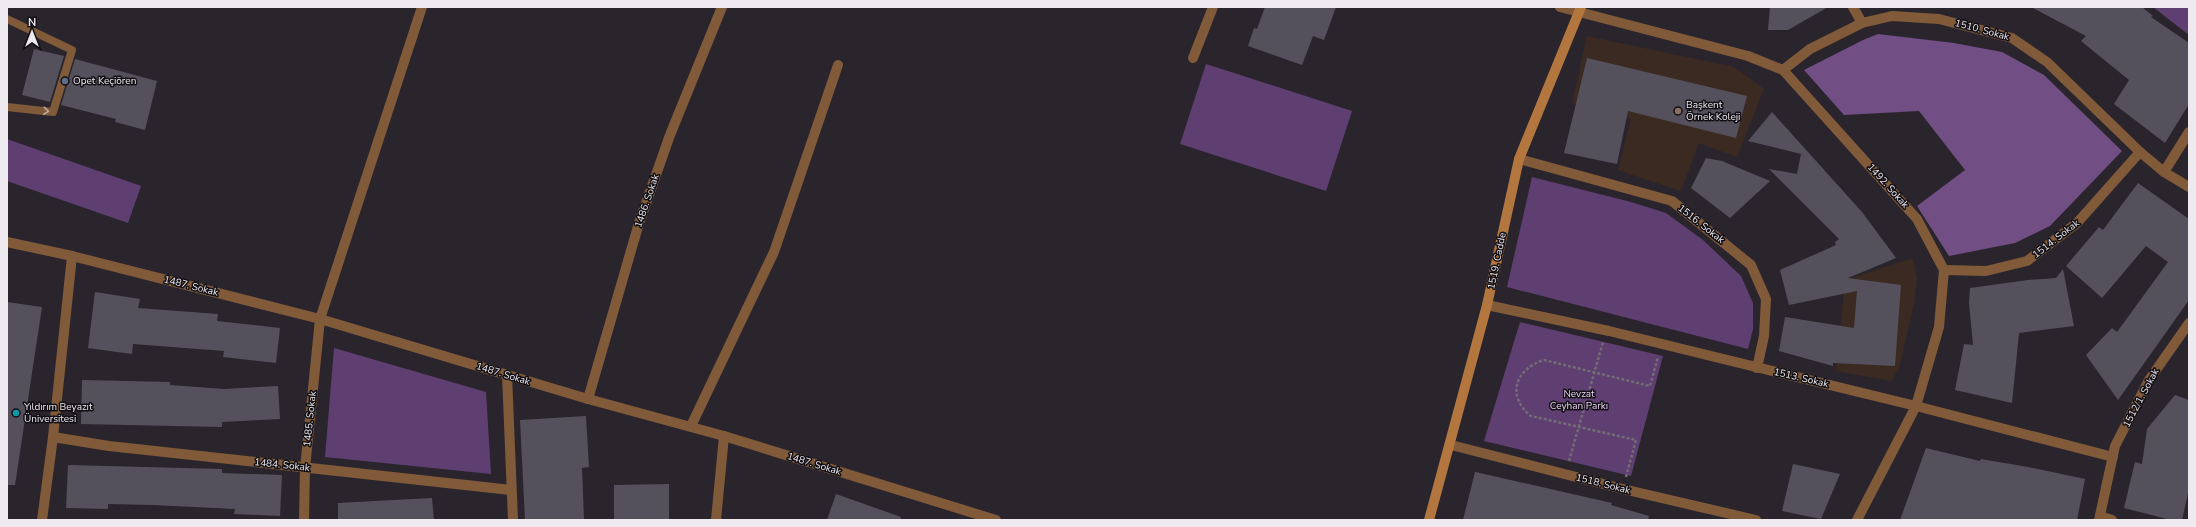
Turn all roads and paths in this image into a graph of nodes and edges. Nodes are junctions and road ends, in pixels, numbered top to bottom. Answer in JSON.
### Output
{"nodes":[{"id":1,"x":422,"y":7,"type":"edge"},
{"id":2,"x":722,"y":7,"type":"edge"},
{"id":3,"x":1213,"y":7,"type":"edge"},
{"id":4,"x":1560,"y":7,"type":"edge"},
{"id":5,"x":1853,"y":7,"type":"edge"},
{"id":6,"x":1580,"y":10,"type":"edge"},
{"id":7,"x":7,"y":19,"type":"edge"},
{"id":8,"x":1862,"y":22,"type":"junction"},
{"id":9,"x":1193,"y":58,"type":"dead end"},
{"id":10,"x":838,"y":65,"type":"dead end"},
{"id":11,"x":1783,"y":70,"type":"junction"},
{"id":12,"x":7,"y":108,"type":"edge"},
{"id":13,"x":2189,"y":132,"type":"edge"},
{"id":14,"x":2140,"y":152,"type":"junction"},
{"id":15,"x":1519,"y":159,"type":"junction"},
{"id":16,"x":2164,"y":172,"type":"junction"},
{"id":17,"x":2189,"y":187,"type":"edge"},
{"id":18,"x":7,"y":242,"type":"edge"},
{"id":19,"x":72,"y":256,"type":"junction"},
{"id":20,"x":1944,"y":270,"type":"junction"},
{"id":21,"x":1487,"y":306,"type":"junction"},
{"id":22,"x":320,"y":319,"type":"junction"},
{"id":23,"x":2189,"y":323,"type":"edge"},
{"id":24,"x":1603,"y":342,"type":"dead end"},
{"id":25,"x":1662,"y":344,"type":"junction"},
{"id":26,"x":1757,"y":368,"type":"junction"},
{"id":27,"x":1594,"y":373,"type":"junction"},
{"id":28,"x":507,"y":375,"type":"junction"},
{"id":29,"x":588,"y":399,"type":"junction"},
{"id":30,"x":1916,"y":406,"type":"junction"},
{"id":31,"x":691,"y":426,"type":"junction"},
{"id":32,"x":1578,"y":427,"type":"junction"},
{"id":33,"x":724,"y":436,"type":"junction"},
{"id":34,"x":53,"y":437,"type":"junction"},
{"id":35,"x":1451,"y":445,"type":"junction"},
{"id":36,"x":2113,"y":457,"type":"junction"},
{"id":37,"x":1569,"y":461,"type":"dead end"},
{"id":38,"x":305,"y":468,"type":"junction"},
{"id":39,"x":1623,"y":489,"type":"junction"},
{"id":40,"x":511,"y":490,"type":"junction"},
{"id":41,"x":2099,"y":518,"type":"edge"},
{"id":42,"x":42,"y":520,"type":"edge"},
{"id":43,"x":304,"y":520,"type":"edge"},
{"id":44,"x":513,"y":520,"type":"edge"},
{"id":45,"x":716,"y":520,"type":"edge"},
{"id":46,"x":996,"y":520,"type":"edge"},
{"id":47,"x":1429,"y":520,"type":"edge"},
{"id":48,"x":1756,"y":520,"type":"edge"},
{"id":49,"x":1857,"y":520,"type":"edge"},
{"id":50,"x":2112,"y":520,"type":"edge"}],
"edges":[{"from":1,"to":22,"type":"street","name":"1485. Sokak"},
{"from":2,"to":29,"type":"street","name":"1486. Sokak"},
{"from":3,"to":9,"type":"street"},
{"from":4,"to":6,"type":"street","name":"1492. Sokak"},
{"from":5,"to":8,"type":"street"},
{"from":6,"to":11,"type":"street","name":"1492. Sokak"},
{"from":6,"to":15,"type":"street","name":"1519. Cadde"},
{"from":12,"to":7,"type":"lane","one_way":true},
{"from":8,"to":11,"type":"street","name":"1510. Sokak"},
{"from":8,"to":14,"type":"street","name":"1510. Sokak"},
{"from":10,"to":31,"type":"street"},
{"from":11,"to":20,"type":"street","name":"1492. Sokak"},
{"from":13,"to":16,"type":"street"},
{"from":14,"to":16,"type":"street","name":"1510. Sokak"},
{"from":14,"to":20,"type":"street","name":"1514. Sokak"},
{"from":15,"to":21,"type":"street","name":"1519. Cadde"},
{"from":15,"to":26,"type":"street","name":"1516. Sokak"},
{"from":16,"to":17,"type":"street","name":"1510. Sokak"},
{"from":18,"to":19,"type":"street","name":"1487. Sokak"},
{"from":19,"to":22,"type":"street","name":"1487. Sokak"},
{"from":19,"to":34,"type":"street"},
{"from":20,"to":30,"type":"street"},
{"from":21,"to":25,"type":"street","name":"1513. Sokak"},
{"from":21,"to":35,"type":"street","name":"1519. Cadde"},
{"from":22,"to":28,"type":"street","name":"1487. Sokak"},
{"from":22,"to":38,"type":"street","name":"1485. Sokak"},
{"from":23,"to":36,"type":"street","name":"1512/1. Sokak"},
{"from":24,"to":27,"type":"path"},
{"from":25,"to":26,"type":"street","name":"1513. Sokak"},
{"from":25,"to":27,"type":"path"},
{"from":26,"to":30,"type":"street","name":"1513. Sokak"},
{"from":27,"to":32,"type":"path"},
{"from":27,"to":32,"type":"path"},
{"from":28,"to":29,"type":"street","name":"1487. Sokak"},
{"from":28,"to":40,"type":"street"},
{"from":29,"to":31,"type":"street","name":"1487. Sokak"},
{"from":30,"to":36,"type":"street","name":"1513. Sokak"},
{"from":30,"to":49,"type":"street"},
{"from":31,"to":33,"type":"street","name":"1487. Sokak"},
{"from":32,"to":37,"type":"path"},
{"from":32,"to":39,"type":"path"},
{"from":33,"to":45,"type":"street"},
{"from":33,"to":46,"type":"street","name":"1487. Sokak"},
{"from":34,"to":38,"type":"street","name":"1484. Sokak"},
{"from":34,"to":42,"type":"street"},
{"from":35,"to":39,"type":"street","name":"1518. Sokak"},
{"from":35,"to":47,"type":"street","name":"1519. Cadde"},
{"from":36,"to":41,"type":"street","name":"1512/1. Sokak"},
{"from":38,"to":40,"type":"street","name":"1484. Sokak"},
{"from":38,"to":43,"type":"street","name":"1485. Sokak"},
{"from":39,"to":48,"type":"street","name":"1518. Sokak"},
{"from":40,"to":44,"type":"street"},
{"from":41,"to":50,"type":"street"}]}
